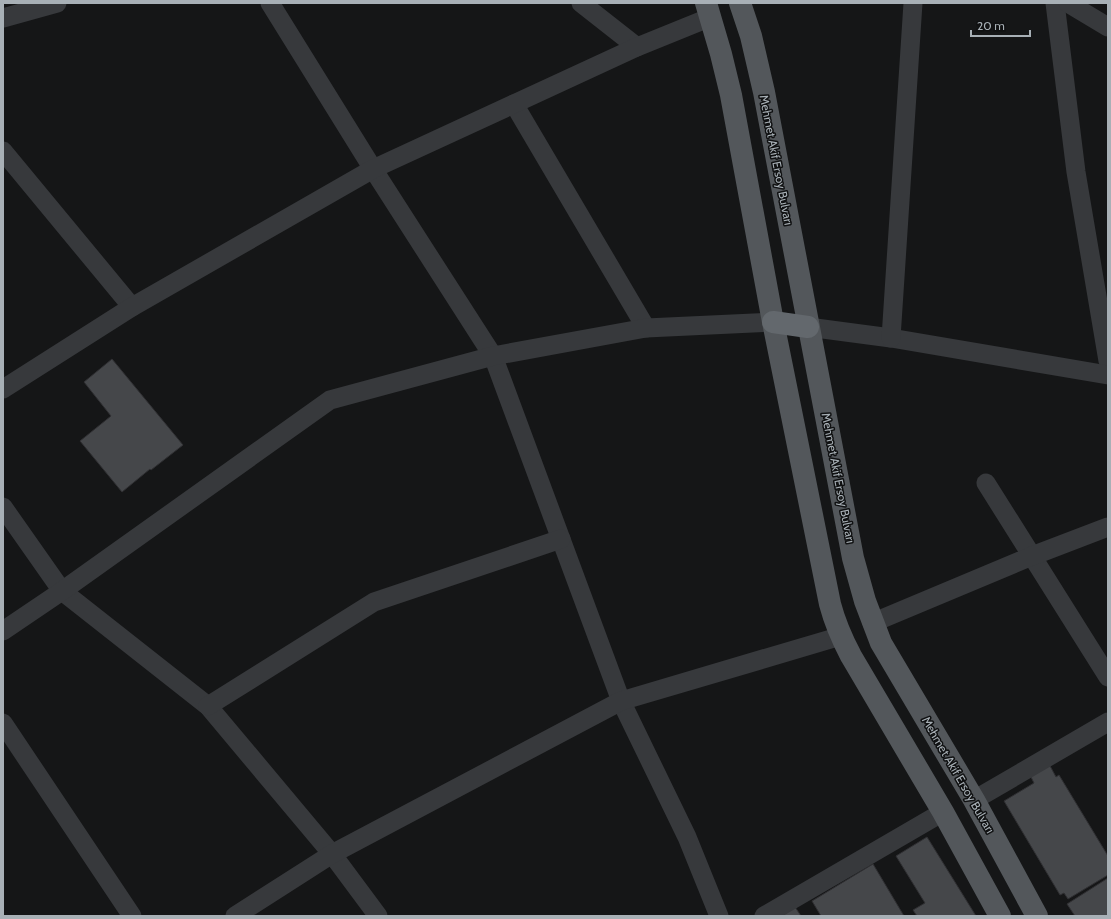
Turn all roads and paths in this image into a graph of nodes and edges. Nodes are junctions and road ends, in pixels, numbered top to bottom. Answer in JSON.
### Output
{"nodes":[{"id":1,"x":57,"y":3,"type":"edge"},
{"id":2,"x":270,"y":3,"type":"edge"},
{"id":3,"x":581,"y":3,"type":"edge"},
{"id":4,"x":740,"y":3,"type":"edge"},
{"id":5,"x":913,"y":3,"type":"edge"},
{"id":6,"x":1055,"y":3,"type":"edge"},
{"id":7,"x":1068,"y":3,"type":"edge"},
{"id":8,"x":709,"y":10,"type":"edge"},
{"id":9,"x":3,"y":18,"type":"edge"},
{"id":10,"x":1108,"y":27,"type":"edge"},
{"id":11,"x":637,"y":47,"type":"junction"},
{"id":12,"x":514,"y":104,"type":"junction"},
{"id":13,"x":3,"y":150,"type":"edge"},
{"id":14,"x":374,"y":169,"type":"junction"},
{"id":15,"x":132,"y":307,"type":"junction"},
{"id":16,"x":773,"y":322,"type":"junction"},
{"id":17,"x":808,"y":327,"type":"junction"},
{"id":18,"x":646,"y":328,"type":"junction"},
{"id":19,"x":891,"y":338,"type":"junction"},
{"id":20,"x":492,"y":356,"type":"junction"},
{"id":21,"x":1108,"y":361,"type":"edge"},
{"id":22,"x":1108,"y":375,"type":"edge"},
{"id":23,"x":3,"y":389,"type":"edge"},
{"id":24,"x":986,"y":483,"type":"dead end"},
{"id":25,"x":3,"y":507,"type":"edge"},
{"id":26,"x":1108,"y":527,"type":"edge"},
{"id":27,"x":561,"y":539,"type":"junction"},
{"id":28,"x":1032,"y":556,"type":"junction"},
{"id":29,"x":62,"y":591,"type":"junction"},
{"id":30,"x":872,"y":623,"type":"junction"},
{"id":31,"x":3,"y":631,"type":"edge"},
{"id":32,"x":841,"y":636,"type":"junction"},
{"id":33,"x":1108,"y":677,"type":"edge"},
{"id":34,"x":621,"y":701,"type":"junction"},
{"id":35,"x":208,"y":706,"type":"junction"},
{"id":36,"x":1108,"y":722,"type":"edge"},
{"id":37,"x":3,"y":723,"type":"edge"},
{"id":38,"x":974,"y":800,"type":"junction"},
{"id":39,"x":943,"y":812,"type":"junction"},
{"id":40,"x":332,"y":854,"type":"junction"},
{"id":41,"x":132,"y":916,"type":"edge"},
{"id":42,"x":235,"y":916,"type":"edge"},
{"id":43,"x":378,"y":916,"type":"edge"},
{"id":44,"x":719,"y":916,"type":"edge"},
{"id":45,"x":764,"y":916,"type":"edge"},
{"id":46,"x":1000,"y":916,"type":"edge"},
{"id":47,"x":1038,"y":916,"type":"edge"}],
"edges":[{"from":1,"to":9,"type":"street"},
{"from":2,"to":14,"type":"street"},
{"from":3,"to":11,"type":"street"},
{"from":4,"to":17,"type":"main road","name":"Mehmet Akif Ersoy Bulvarı"},
{"from":5,"to":19,"type":"street"},
{"from":6,"to":21,"type":"street"},
{"from":7,"to":10,"type":"street"},
{"from":8,"to":11,"type":"street"},
{"from":8,"to":16,"type":"main road"},
{"from":11,"to":12,"type":"street"},
{"from":12,"to":14,"type":"street"},
{"from":12,"to":18,"type":"street"},
{"from":13,"to":15,"type":"street"},
{"from":14,"to":15,"type":"street"},
{"from":14,"to":20,"type":"street"},
{"from":15,"to":23,"type":"street"},
{"from":16,"to":17,"type":"highway"},
{"from":16,"to":18,"type":"street"},
{"from":16,"to":32,"type":"main road"},
{"from":17,"to":19,"type":"street"},
{"from":17,"to":30,"type":"main road","name":"Mehmet Akif Ersoy Bulvarı"},
{"from":18,"to":20,"type":"street"},
{"from":19,"to":22,"type":"street"},
{"from":20,"to":27,"type":"street"},
{"from":20,"to":29,"type":"street"},
{"from":24,"to":28,"type":"street"},
{"from":25,"to":29,"type":"street"},
{"from":26,"to":28,"type":"street"},
{"from":27,"to":34,"type":"street"},
{"from":27,"to":35,"type":"street"},
{"from":28,"to":30,"type":"street"},
{"from":28,"to":33,"type":"street"},
{"from":29,"to":31,"type":"street"},
{"from":29,"to":35,"type":"street"},
{"from":30,"to":38,"type":"main road","name":"Mehmet Akif Ersoy Bulvarı"},
{"from":32,"to":34,"type":"street"},
{"from":32,"to":39,"type":"main road"},
{"from":34,"to":40,"type":"street"},
{"from":34,"to":44,"type":"street"},
{"from":35,"to":40,"type":"street"},
{"from":36,"to":38,"type":"street"},
{"from":37,"to":41,"type":"street"},
{"from":38,"to":47,"type":"main road","name":"Mehmet Akif Ersoy Bulvarı"},
{"from":39,"to":45,"type":"street"},
{"from":39,"to":46,"type":"main road"},
{"from":40,"to":42,"type":"street"},
{"from":40,"to":43,"type":"street"}]}
